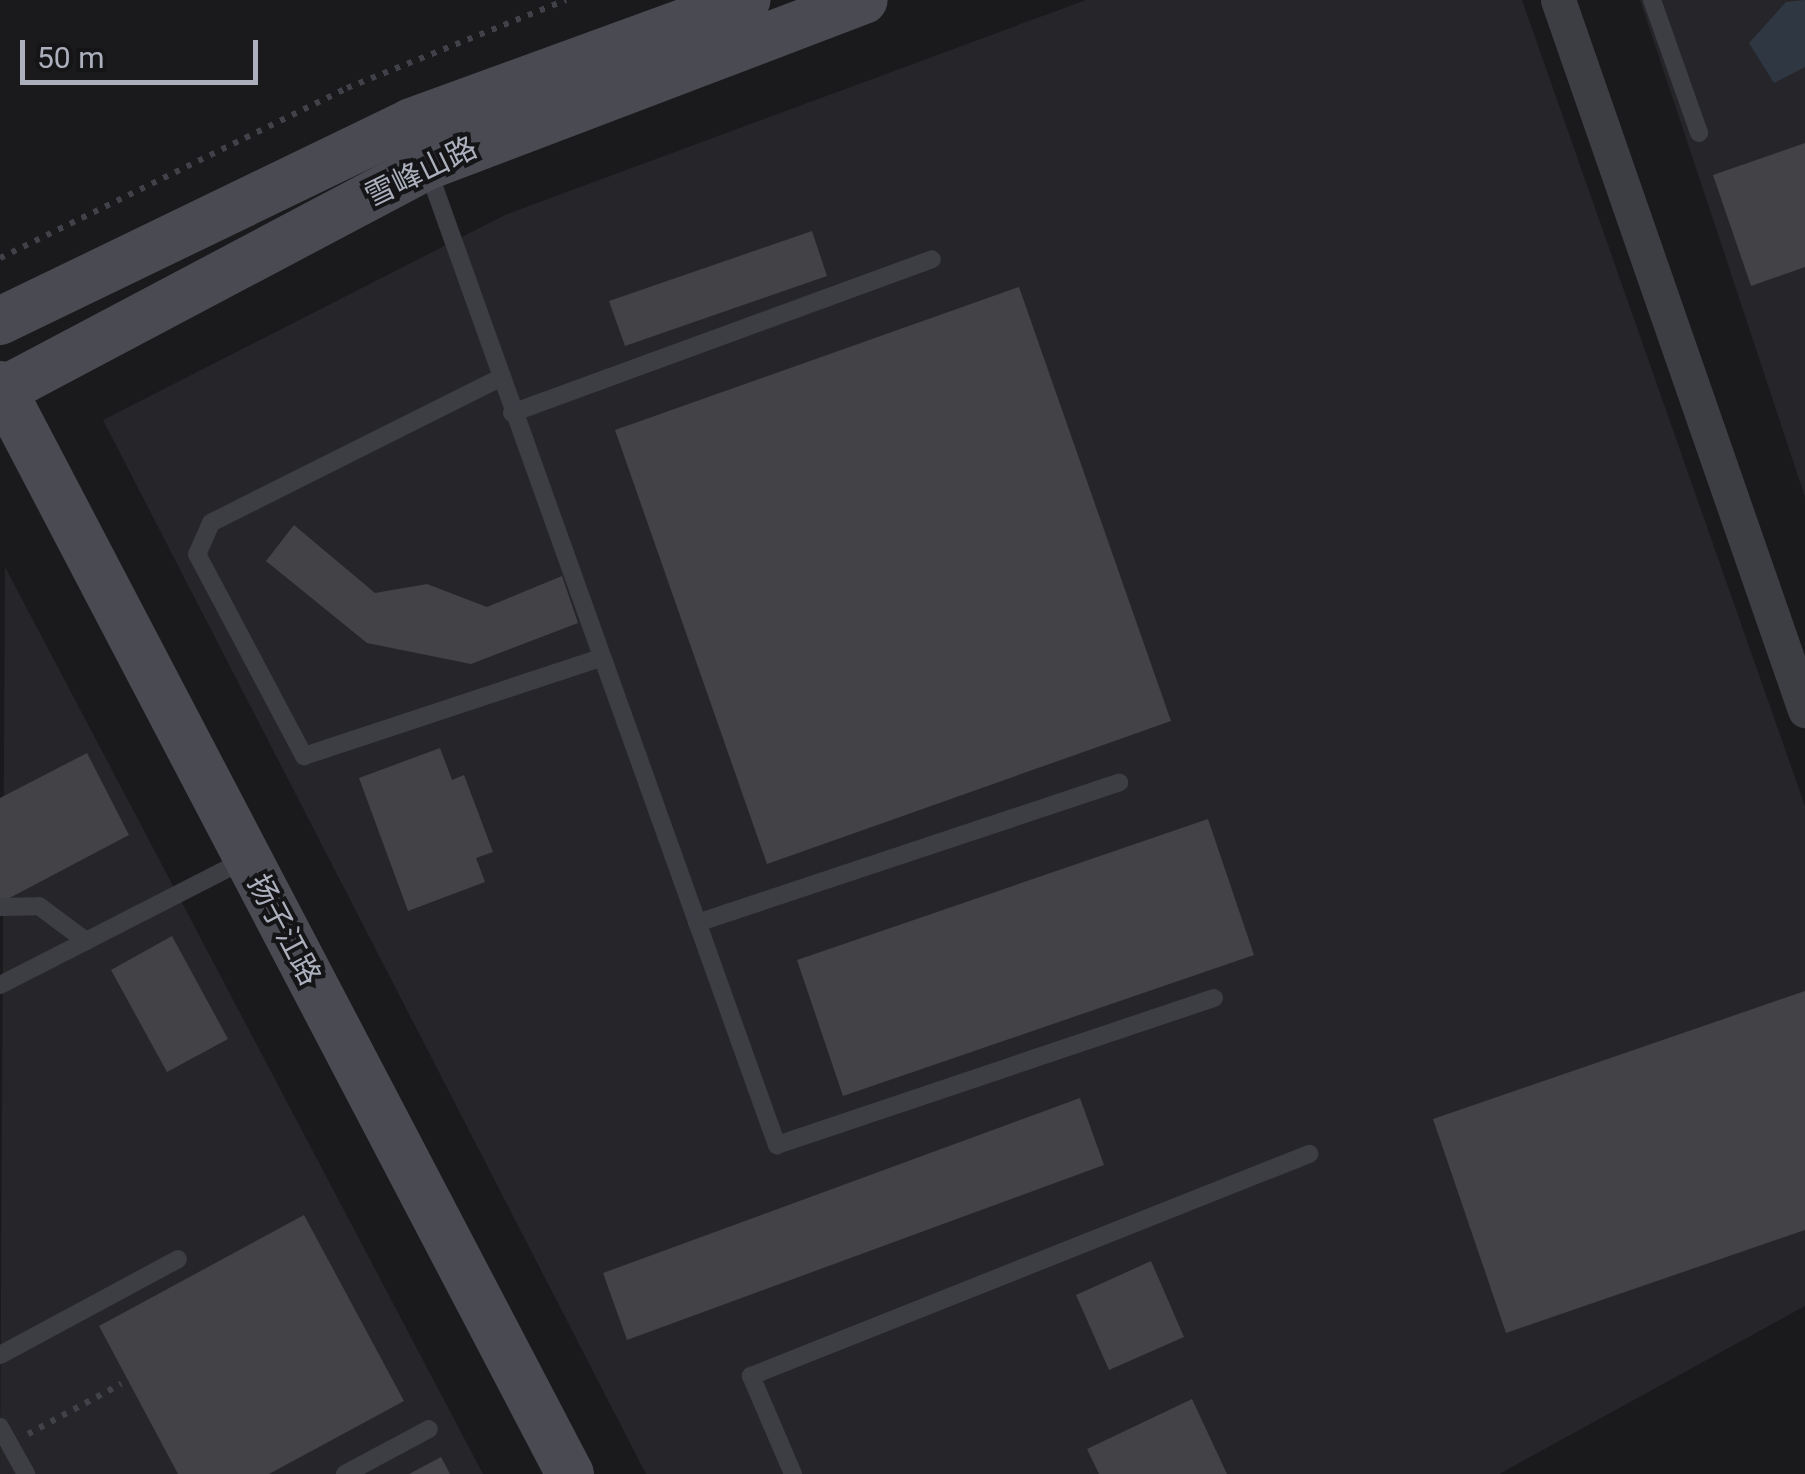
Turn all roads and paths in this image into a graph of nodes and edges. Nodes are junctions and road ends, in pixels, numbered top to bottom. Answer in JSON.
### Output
{"nodes":[{"id":1,"x":566,"y":0,"type":"edge"},
{"id":2,"x":746,"y":0,"type":"edge"},
{"id":3,"x":863,"y":0,"type":"edge"},
{"id":4,"x":1652,"y":0,"type":"edge"},
{"id":5,"x":1568,"y":3,"type":"edge"},
{"id":6,"x":1699,"y":133,"type":"dead end"},
{"id":7,"x":419,"y":144,"type":"junction"},
{"id":8,"x":0,"y":258,"type":"edge"},
{"id":9,"x":932,"y":259,"type":"dead end"},
{"id":10,"x":0,"y":321,"type":"edge"},
{"id":11,"x":500,"y":378,"type":"junction"},
{"id":12,"x":1,"y":389,"type":"edge"},
{"id":13,"x":512,"y":414,"type":"junction"},
{"id":14,"x":601,"y":658,"type":"junction"},
{"id":15,"x":1805,"y":710,"type":"edge"},
{"id":16,"x":1119,"y":783,"type":"dead end"},
{"id":17,"x":246,"y":859,"type":"junction"},
{"id":18,"x":0,"y":907,"type":"edge"},
{"id":19,"x":697,"y":923,"type":"junction"},
{"id":20,"x":86,"y":942,"type":"junction"},
{"id":21,"x":0,"y":984,"type":"edge"},
{"id":22,"x":1214,"y":998,"type":"dead end"},
{"id":23,"x":1309,"y":1154,"type":"dead end"},
{"id":24,"x":178,"y":1259,"type":"dead end"},
{"id":25,"x":0,"y":1355,"type":"edge"},
{"id":26,"x":121,"y":1384,"type":"dead end"},
{"id":27,"x":0,"y":1426,"type":"edge"},
{"id":28,"x":430,"y":1429,"type":"dead end"},
{"id":29,"x":10,"y":1444,"type":"junction"},
{"id":30,"x":26,"y":1474,"type":"edge"},
{"id":31,"x":345,"y":1474,"type":"edge"},
{"id":32,"x":570,"y":1474,"type":"edge"},
{"id":33,"x":793,"y":1474,"type":"edge"}],
"edges":[{"from":1,"to":8,"type":"path"},
{"from":2,"to":7,"type":"main road","name":"雪峰山路"},
{"from":3,"to":7,"type":"main road","name":"雪峰山路"},
{"from":4,"to":6,"type":"lane"},
{"from":5,"to":15,"type":"street"},
{"from":7,"to":10,"type":"main road","name":"雪峰山路"},
{"from":7,"to":11,"type":"lane"},
{"from":7,"to":12,"type":"main road","name":"雪峰山路"},
{"from":9,"to":13,"type":"lane"},
{"from":11,"to":13,"type":"lane"},
{"from":11,"to":14,"type":"lane"},
{"from":12,"to":17,"type":"main road","name":"扬子江路"},
{"from":13,"to":14,"type":"lane"},
{"from":14,"to":19,"type":"lane"},
{"from":16,"to":19,"type":"lane"},
{"from":17,"to":20,"type":"lane"},
{"from":17,"to":32,"type":"main road","name":"扬子江路"},
{"from":18,"to":20,"type":"lane"},
{"from":19,"to":22,"type":"lane"},
{"from":20,"to":21,"type":"lane"},
{"from":23,"to":33,"type":"lane"},
{"from":24,"to":25,"type":"lane"},
{"from":26,"to":29,"type":"path"},
{"from":27,"to":29,"type":"lane"},
{"from":28,"to":31,"type":"lane"},
{"from":29,"to":30,"type":"lane"}]}
